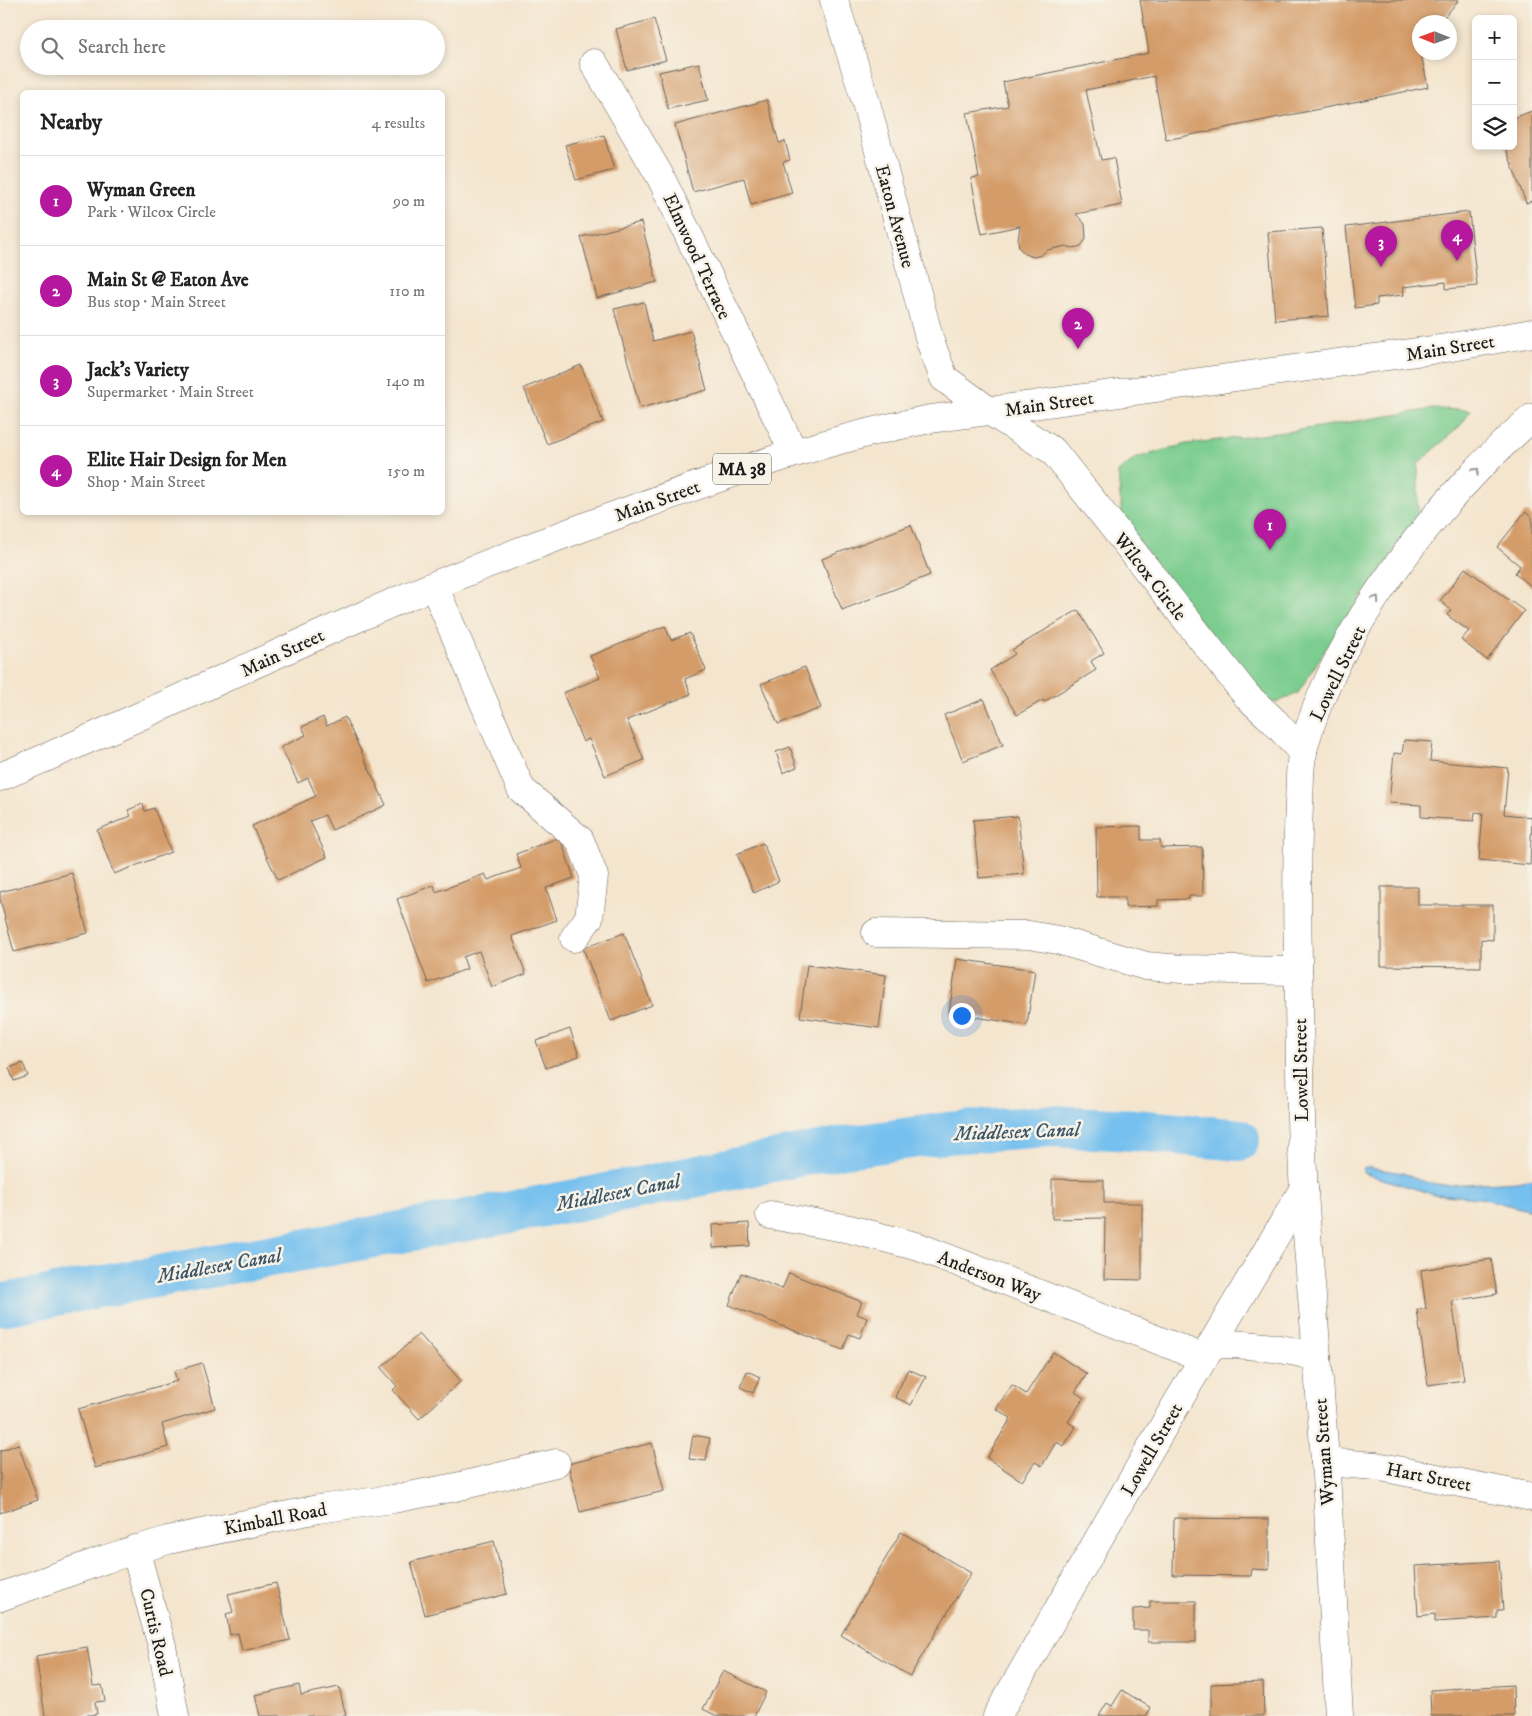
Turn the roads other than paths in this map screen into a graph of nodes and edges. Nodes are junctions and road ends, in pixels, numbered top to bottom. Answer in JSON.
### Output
{"nodes":[{"id":1,"x":834,"y":0,"type":"edge"},
{"id":2,"x":594,"y":63,"type":"dead end"},
{"id":3,"x":1532,"y":333,"type":"edge"},
{"id":4,"x":989,"y":411,"type":"junction"},
{"id":5,"x":1532,"y":418,"type":"edge"},
{"id":6,"x":794,"y":453,"type":"junction"},
{"id":7,"x":434,"y":586,"type":"junction"},
{"id":8,"x":1303,"y":752,"type":"junction"},
{"id":9,"x":0,"y":777,"type":"edge"},
{"id":10,"x":876,"y":933,"type":"dead end"},
{"id":11,"x":574,"y":938,"type":"dead end"},
{"id":12,"x":1298,"y":971,"type":"junction"},
{"id":13,"x":1304,"y":1188,"type":"junction"},
{"id":14,"x":770,"y":1215,"type":"dead end"},
{"id":15,"x":1208,"y":1351,"type":"junction"},
{"id":16,"x":1316,"y":1357,"type":"junction"},
{"id":17,"x":1325,"y":1462,"type":"junction"},
{"id":18,"x":556,"y":1463,"type":"dead end"},
{"id":19,"x":1532,"y":1497,"type":"edge"},
{"id":20,"x":135,"y":1550,"type":"junction"},
{"id":21,"x":0,"y":1597,"type":"edge"},
{"id":22,"x":175,"y":1716,"type":"edge"},
{"id":23,"x":997,"y":1716,"type":"edge"},
{"id":24,"x":1339,"y":1716,"type":"edge"}],
"edges":[{"from":1,"to":4,"type":"street","name":"Eaton Avenue"},
{"from":2,"to":6,"type":"street","name":"Elmwood Terrace"},
{"from":3,"to":4,"type":"street","name":"Main Street","number":"MA 38"},
{"from":4,"to":6,"type":"street","name":"Main Street","number":"MA 38"},
{"from":4,"to":8,"type":"street","name":"Wilcox Circle"},
{"from":8,"to":5,"type":"street","name":"Lowell Street","one_way":true},
{"from":6,"to":7,"type":"street","name":"Main Street","number":"MA 38"},
{"from":7,"to":9,"type":"street","name":"Main Street","number":"MA 38"},
{"from":7,"to":11,"type":"street"},
{"from":8,"to":12,"type":"street","name":"Lowell Street"},
{"from":10,"to":12,"type":"street"},
{"from":12,"to":13,"type":"street","name":"Lowell Street"},
{"from":13,"to":15,"type":"street","name":"Lowell Street"},
{"from":13,"to":16,"type":"street","name":"Wyman Street"},
{"from":14,"to":15,"type":"street","name":"Anderson Way"},
{"from":15,"to":16,"type":"street"},
{"from":15,"to":23,"type":"street","name":"Lowell Street"},
{"from":16,"to":17,"type":"street","name":"Wyman Street"},
{"from":17,"to":19,"type":"street","name":"Hart Street"},
{"from":17,"to":24,"type":"street","name":"Wyman Street"},
{"from":18,"to":20,"type":"street","name":"Kimball Road"},
{"from":20,"to":21,"type":"street","name":"Kimball Road"},
{"from":20,"to":22,"type":"street","name":"Curtis Road"}]}
